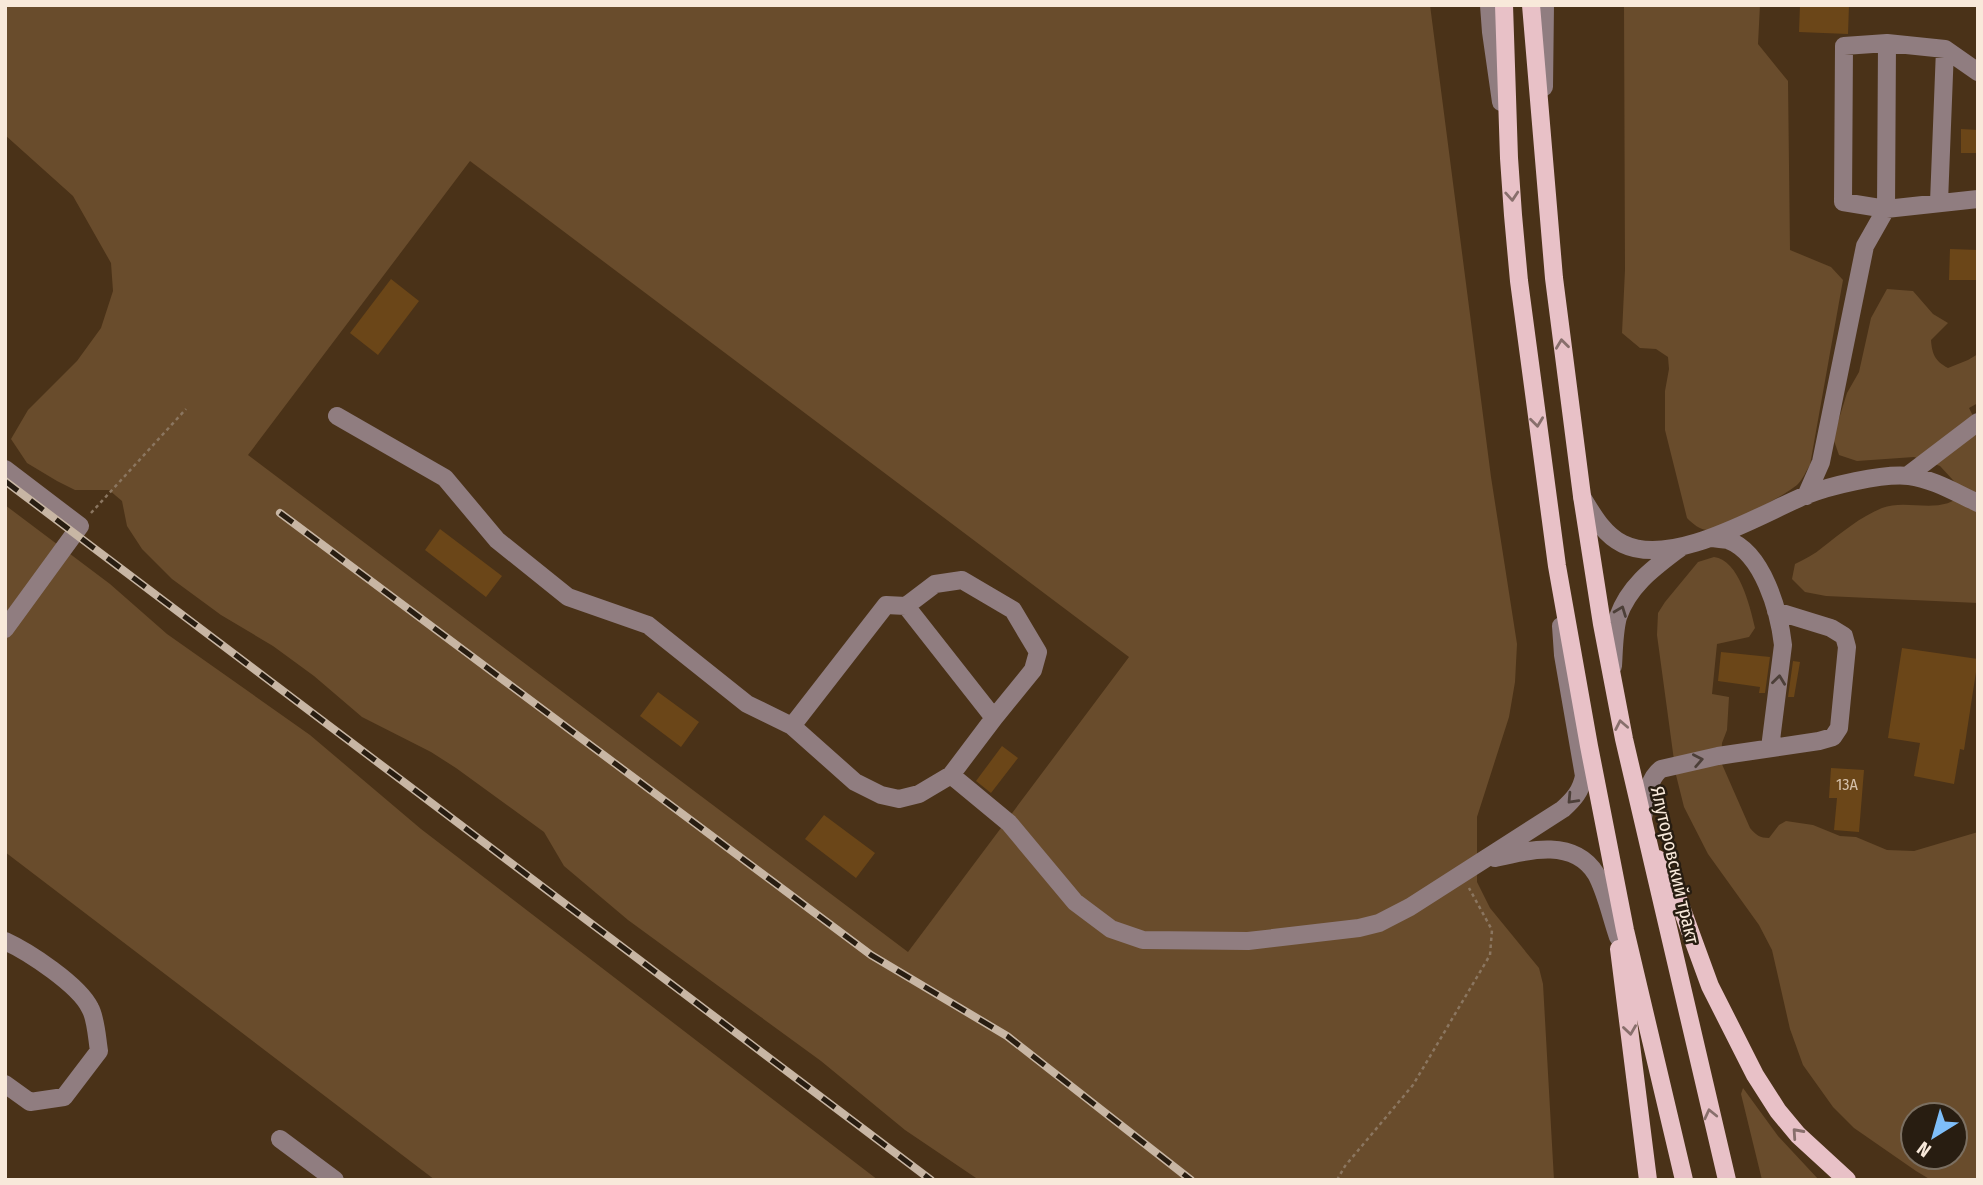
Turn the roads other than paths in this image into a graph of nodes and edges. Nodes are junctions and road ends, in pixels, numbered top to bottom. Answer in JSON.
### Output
{"nodes":[{"id":1,"x":1489,"y":5,"type":"edge"},
{"id":2,"x":1504,"y":5,"type":"edge"},
{"id":3,"x":1531,"y":5,"type":"edge"},
{"id":4,"x":1545,"y":5,"type":"edge"},
{"id":5,"x":1887,"y":43,"type":"junction"},
{"id":6,"x":1945,"y":49,"type":"junction"},
{"id":7,"x":1978,"y":72,"type":"edge"},
{"id":8,"x":1543,"y":157,"type":"junction"},
{"id":9,"x":1509,"y":158,"type":"junction"},
{"id":10,"x":1978,"y":199,"type":"edge"},
{"id":11,"x":1939,"y":202,"type":"junction"},
{"id":12,"x":1886,"y":209,"type":"junction"},
{"id":13,"x":337,"y":416,"type":"dead end"},
{"id":14,"x":1978,"y":422,"type":"edge"},
{"id":15,"x":5,"y":469,"type":"edge"},
{"id":16,"x":1907,"y":476,"type":"junction"},
{"id":17,"x":1582,"y":496,"type":"junction"},
{"id":18,"x":1806,"y":496,"type":"junction"},
{"id":19,"x":1978,"y":503,"type":"edge"},
{"id":20,"x":1711,"y":538,"type":"junction"},
{"id":21,"x":1680,"y":548,"type":"junction"},
{"id":22,"x":1557,"y":566,"type":"junction"},
{"id":23,"x":906,"y":606,"type":"junction"},
{"id":24,"x":1776,"y":611,"type":"junction"},
{"id":25,"x":5,"y":629,"type":"edge"},
{"id":26,"x":1613,"y":679,"type":"junction"},
{"id":27,"x":994,"y":718,"type":"junction"},
{"id":28,"x":792,"y":726,"type":"junction"},
{"id":29,"x":1770,"y":748,"type":"junction"},
{"id":30,"x":951,"y":775,"type":"junction"},
{"id":31,"x":1643,"y":818,"type":"junction"},
{"id":32,"x":1647,"y":839,"type":"junction"},
{"id":33,"x":1607,"y":841,"type":"junction"},
{"id":34,"x":1478,"y":862,"type":"junction"},
{"id":35,"x":1618,"y":937,"type":"junction"},
{"id":36,"x":5,"y":941,"type":"edge"},
{"id":37,"x":1649,"y":1036,"type":"junction"},
{"id":38,"x":5,"y":1084,"type":"edge"},
{"id":39,"x":280,"y":1139,"type":"dead end"},
{"id":40,"x":335,"y":1180,"type":"edge"},
{"id":41,"x":1648,"y":1180,"type":"edge"},
{"id":42,"x":1684,"y":1180,"type":"edge"},
{"id":43,"x":1727,"y":1180,"type":"edge"},
{"id":44,"x":1847,"y":1180,"type":"edge"}],
"edges":[{"from":1,"to":9,"type":"street"},
{"from":2,"to":9,"type":"main road"},
{"from":3,"to":8,"type":"main road","name":"Ялуторовский тракт"},
{"from":4,"to":8,"type":"street"},
{"from":5,"to":6,"type":"street"},
{"from":5,"to":12,"type":"street"},
{"from":5,"to":12,"type":"street"},
{"from":6,"to":7,"type":"street"},
{"from":6,"to":11,"type":"street"},
{"from":17,"to":8,"type":"main road","name":"Ялуторовский тракт","one_way":true},
{"from":9,"to":22,"type":"main road","one_way":true},
{"from":10,"to":11,"type":"street"},
{"from":11,"to":12,"type":"street"},
{"from":12,"to":18,"type":"street"},
{"from":13,"to":28,"type":"street"},
{"from":14,"to":16,"type":"street"},
{"from":15,"to":25,"type":"street"},
{"from":16,"to":18,"type":"street"},
{"from":16,"to":19,"type":"street"},
{"from":17,"to":21,"type":"street"},
{"from":17,"to":26,"type":"main road","name":"Ялуторовский тракт"},
{"from":18,"to":20,"type":"street"},
{"from":20,"to":21,"type":"street"},
{"from":20,"to":24,"type":"street"},
{"from":26,"to":21,"type":"street","one_way":true},
{"from":22,"to":33,"type":"main road"},
{"from":22,"to":34,"type":"street","one_way":true},
{"from":23,"to":27,"type":"street"},
{"from":23,"to":27,"type":"street"},
{"from":23,"to":28,"type":"street"},
{"from":29,"to":24,"type":"street","one_way":true},
{"from":24,"to":29,"type":"street"},
{"from":31,"to":26,"type":"main road","name":"Ялуторовский тракт","one_way":true},
{"from":27,"to":30,"type":"street"},
{"from":28,"to":30,"type":"street"},
{"from":31,"to":29,"type":"street","one_way":true},
{"from":30,"to":34,"type":"street"},
{"from":31,"to":32,"type":"main road","name":"Ялуторовский тракт"},
{"from":43,"to":32,"type":"main road","name":"Ялуторовский тракт","one_way":true},
{"from":44,"to":32,"type":"main road","one_way":true},
{"from":33,"to":35,"type":"main road"},
{"from":33,"to":37,"type":"main road"},
{"from":34,"to":35,"type":"street"},
{"from":35,"to":37,"type":"main road"},
{"from":35,"to":41,"type":"main road","one_way":true},
{"from":36,"to":38,"type":"street"},
{"from":37,"to":42,"type":"main road"},
{"from":39,"to":40,"type":"street"}]}
